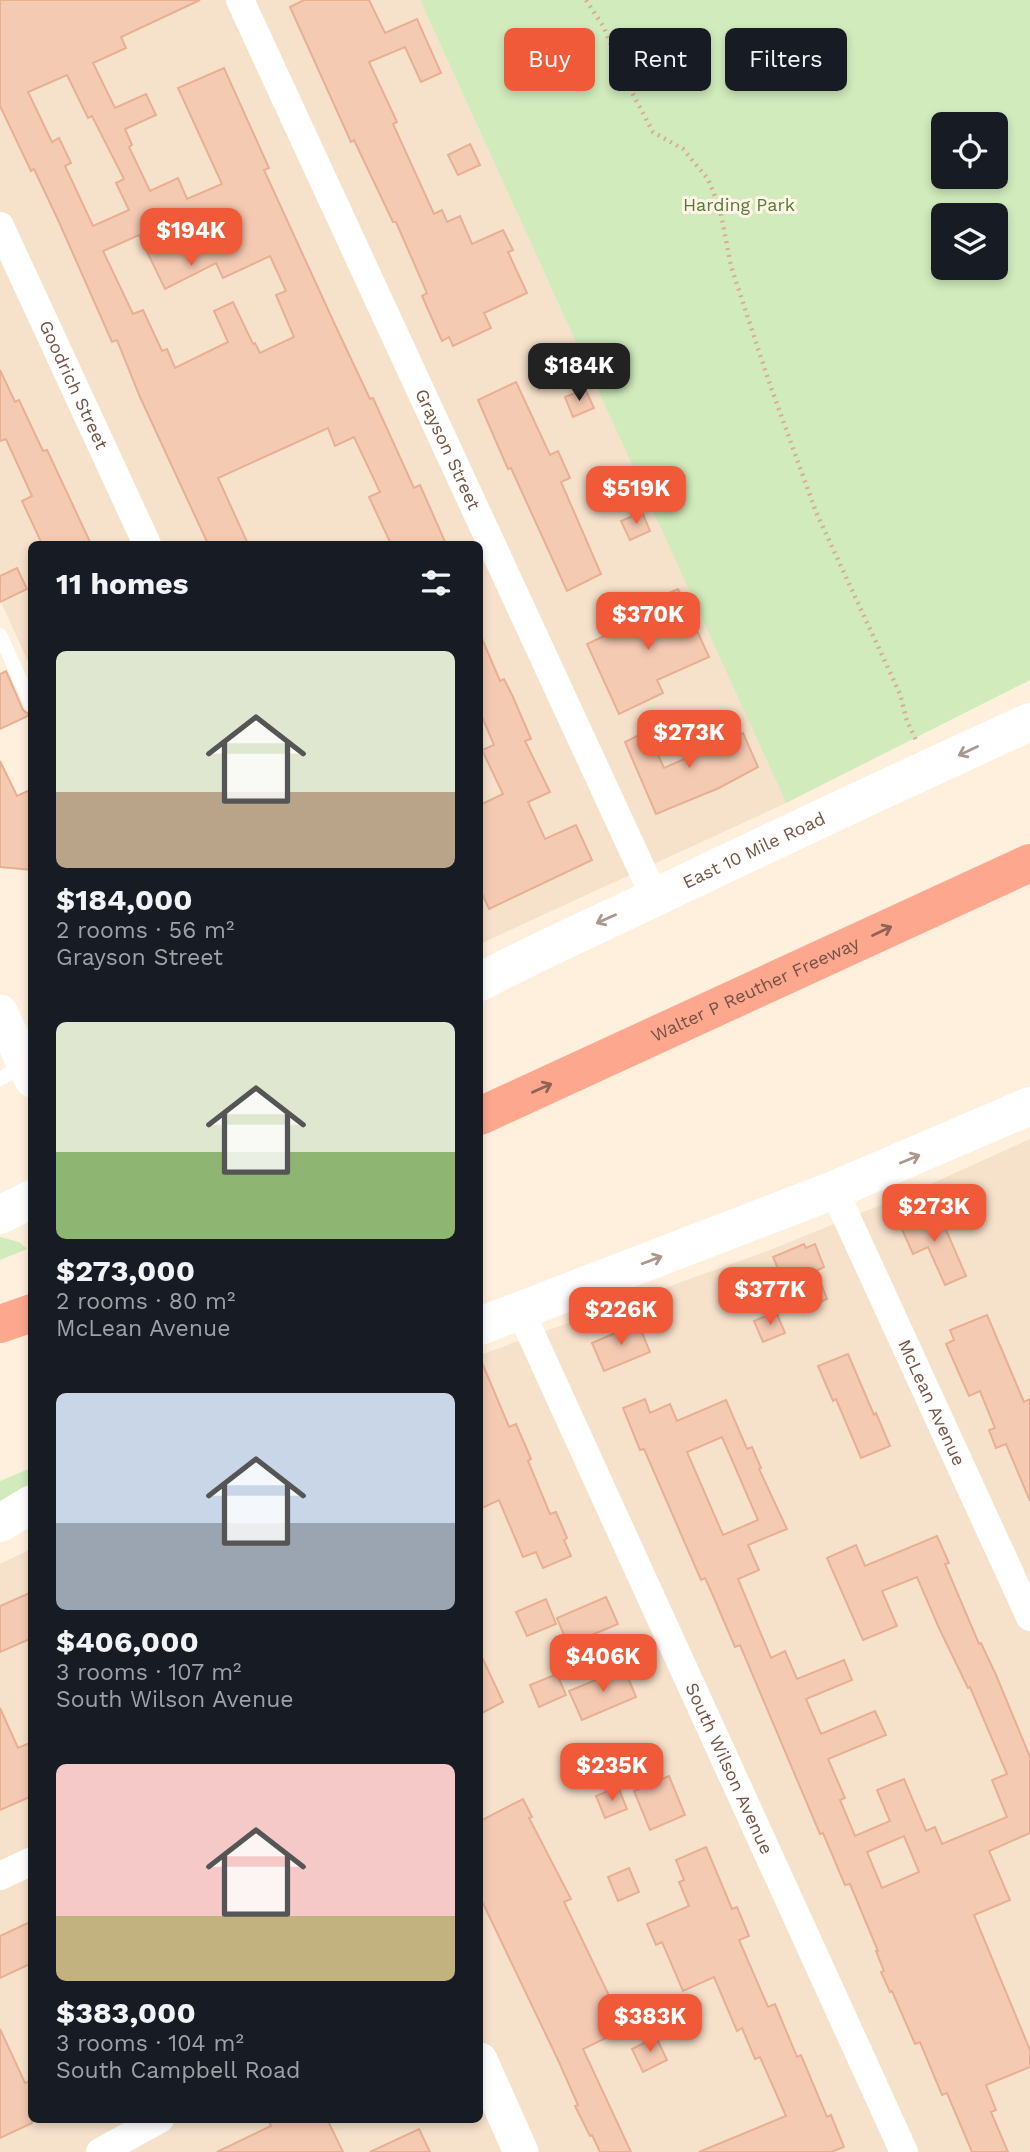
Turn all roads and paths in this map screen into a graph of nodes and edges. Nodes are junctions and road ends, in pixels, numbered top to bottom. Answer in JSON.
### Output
{"nodes":[{"id":1,"x":240,"y":0,"type":"edge"},
{"id":2,"x":586,"y":0,"type":"edge"},
{"id":3,"x":0,"y":226,"type":"edge"},
{"id":4,"x":146,"y":541,"type":"edge"},
{"id":5,"x":0,"y":635,"type":"edge"},
{"id":6,"x":28,"y":697,"type":"edge"},
{"id":7,"x":1030,"y":722,"type":"edge"},
{"id":8,"x":918,"y":743,"type":"dead end"},
{"id":9,"x":1030,"y":863,"type":"edge"},
{"id":10,"x":655,"y":898,"type":"junction"},
{"id":11,"x":483,"y":980,"type":"edge"},
{"id":12,"x":0,"y":1012,"type":"edge"},
{"id":13,"x":22,"y":1070,"type":"edge"},
{"id":14,"x":1030,"y":1106,"type":"edge"},
{"id":15,"x":483,"y":1115,"type":"edge"},
{"id":16,"x":834,"y":1190,"type":"junction"},
{"id":17,"x":28,"y":1201,"type":"edge"},
{"id":18,"x":0,"y":1217,"type":"edge"},
{"id":19,"x":28,"y":1228,"type":"edge"},
{"id":20,"x":520,"y":1310,"type":"junction"},
{"id":21,"x":28,"y":1314,"type":"edge"},
{"id":22,"x":0,"y":1324,"type":"edge"},
{"id":23,"x":483,"y":1325,"type":"edge"},
{"id":24,"x":28,"y":1506,"type":"edge"},
{"id":25,"x":0,"y":1523,"type":"edge"},
{"id":26,"x":28,"y":1527,"type":"edge"},
{"id":27,"x":0,"y":1540,"type":"edge"},
{"id":28,"x":1030,"y":1617,"type":"edge"},
{"id":29,"x":28,"y":1863,"type":"edge"},
{"id":30,"x":0,"y":1876,"type":"edge"},
{"id":31,"x":483,"y":2067,"type":"edge"},
{"id":32,"x":153,"y":2123,"type":"edge"},
{"id":33,"x":100,"y":2152,"type":"edge"},
{"id":34,"x":521,"y":2152,"type":"edge"},
{"id":35,"x":904,"y":2152,"type":"edge"}],
"edges":[{"from":1,"to":10,"type":"street","name":"Grayson Street"},
{"from":2,"to":8,"type":"path"},
{"from":3,"to":4,"type":"street","name":"Goodrich Street"},
{"from":5,"to":6,"type":"lane"},
{"from":7,"to":10,"type":"main road","name":"East 10 Mile Road","one_way":true},
{"from":15,"to":9,"type":"highway","name":"Walter P Reuther Freeway","one_way":true},
{"from":10,"to":11,"type":"main road","name":"East 10 Mile Road","one_way":true},
{"from":12,"to":13,"type":"street"},
{"from":16,"to":14,"type":"main road","one_way":true},
{"from":20,"to":16,"type":"main road","one_way":true},
{"from":16,"to":28,"type":"street","name":"McLean Avenue"},
{"from":17,"to":18,"type":"main road"},
{"from":18,"to":19,"type":"main road"},
{"from":20,"to":23,"type":"main road"},
{"from":20,"to":35,"type":"street","name":"South Wilson Avenue"},
{"from":21,"to":22,"type":"highway"},
{"from":24,"to":25,"type":"main road"},
{"from":26,"to":27,"type":"main road"},
{"from":29,"to":30,"type":"street"},
{"from":31,"to":34,"type":"street"},
{"from":32,"to":33,"type":"street"}]}
